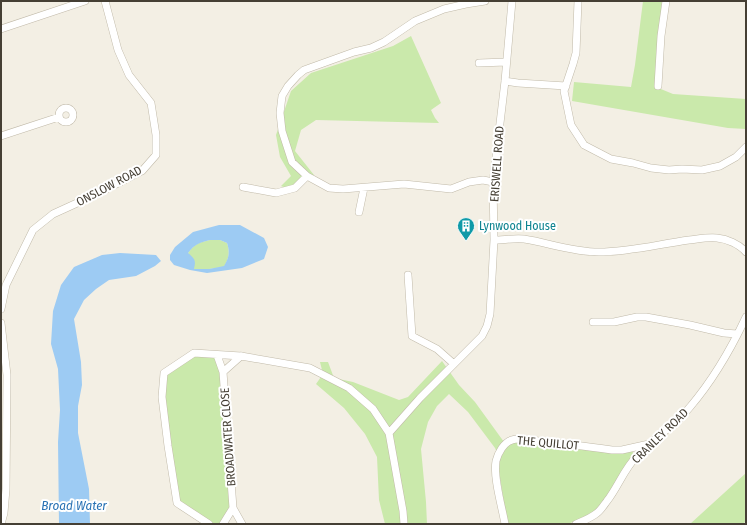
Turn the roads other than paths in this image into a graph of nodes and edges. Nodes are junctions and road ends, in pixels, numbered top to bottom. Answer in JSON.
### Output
{"nodes":[{"id":1,"x":85,"y":1,"type":"edge"},
{"id":2,"x":105,"y":1,"type":"edge"},
{"id":3,"x":485,"y":1,"type":"edge"},
{"id":4,"x":512,"y":1,"type":"edge"},
{"id":5,"x":578,"y":1,"type":"edge"},
{"id":6,"x":666,"y":1,"type":"edge"},
{"id":7,"x":1,"y":29,"type":"edge"},
{"id":8,"x":506,"y":62,"type":"junction"},
{"id":9,"x":479,"y":63,"type":"dead end"},
{"id":10,"x":505,"y":81,"type":"junction"},
{"id":11,"x":566,"y":86,"type":"junction"},
{"id":12,"x":658,"y":86,"type":"dead end"},
{"id":13,"x":59,"y":117,"type":"dead end"},
{"id":14,"x":1,"y":136,"type":"edge"},
{"id":15,"x":746,"y":147,"type":"edge"},
{"id":16,"x":307,"y":176,"type":"junction"},
{"id":17,"x":493,"y":182,"type":"junction"},
{"id":18,"x":243,"y":187,"type":"dead end"},
{"id":19,"x":364,"y":188,"type":"junction"},
{"id":20,"x":359,"y":212,"type":"dead end"},
{"id":21,"x":494,"y":240,"type":"junction"},
{"id":22,"x":746,"y":252,"type":"edge"},
{"id":23,"x":408,"y":275,"type":"dead end"},
{"id":24,"x":1,"y":309,"type":"edge"},
{"id":25,"x":746,"y":317,"type":"edge"},
{"id":26,"x":593,"y":322,"type":"dead end"},
{"id":27,"x":1,"y":323,"type":"edge"},
{"id":28,"x":737,"y":334,"type":"junction"},
{"id":29,"x":217,"y":355,"type":"junction"},
{"id":30,"x":241,"y":356,"type":"junction"},
{"id":31,"x":454,"y":364,"type":"junction"},
{"id":32,"x":223,"y":372,"type":"junction"},
{"id":33,"x":389,"y":433,"type":"junction"},
{"id":34,"x":650,"y":444,"type":"junction"},
{"id":35,"x":233,"y":508,"type":"junction"},
{"id":36,"x":2,"y":524,"type":"edge"},
{"id":37,"x":209,"y":524,"type":"edge"},
{"id":38,"x":223,"y":524,"type":"edge"},
{"id":39,"x":242,"y":524,"type":"edge"},
{"id":40,"x":404,"y":524,"type":"edge"},
{"id":41,"x":505,"y":524,"type":"edge"},
{"id":42,"x":576,"y":524,"type":"edge"}],
"edges":[{"from":1,"to":7,"type":"street"},
{"from":2,"to":24,"type":"street","name":"ONSLOW ROAD"},
{"from":3,"to":16,"type":"street"},
{"from":4,"to":8,"type":"street","name":"ERISWELL ROAD"},
{"from":5,"to":11,"type":"street"},
{"from":6,"to":12,"type":"street"},
{"from":8,"to":9,"type":"street"},
{"from":8,"to":10,"type":"street","name":"ERISWELL ROAD"},
{"from":10,"to":11,"type":"street"},
{"from":10,"to":17,"type":"street","name":"ERISWELL ROAD"},
{"from":11,"to":15,"type":"street"},
{"from":13,"to":14,"type":"street"},
{"from":16,"to":18,"type":"street"},
{"from":16,"to":19,"type":"street"},
{"from":17,"to":19,"type":"street"},
{"from":17,"to":21,"type":"street","name":"ERISWELL ROAD"},
{"from":19,"to":20,"type":"street"},
{"from":21,"to":22,"type":"street"},
{"from":21,"to":31,"type":"street","name":"ERISWELL ROAD"},
{"from":23,"to":31,"type":"street"},
{"from":25,"to":28,"type":"street","name":"CRANLEY ROAD"},
{"from":26,"to":28,"type":"street"},
{"from":27,"to":36,"type":"street"},
{"from":28,"to":34,"type":"street","name":"CRANLEY ROAD"},
{"from":29,"to":30,"type":"street"},
{"from":29,"to":32,"type":"street"},
{"from":29,"to":37,"type":"street"},
{"from":30,"to":32,"type":"street","name":"BROADWATER CLOSE"},
{"from":30,"to":33,"type":"street"},
{"from":31,"to":33,"type":"street","name":"ERISWELL ROAD"},
{"from":32,"to":35,"type":"street","name":"BROADWATER CLOSE"},
{"from":33,"to":40,"type":"street"},
{"from":34,"to":41,"type":"street","name":"THE QUILLOT"},
{"from":34,"to":42,"type":"street","name":"CRANLEY ROAD"},
{"from":35,"to":38,"type":"street"},
{"from":35,"to":39,"type":"street","name":"BROADWATER CLOSE"}]}
